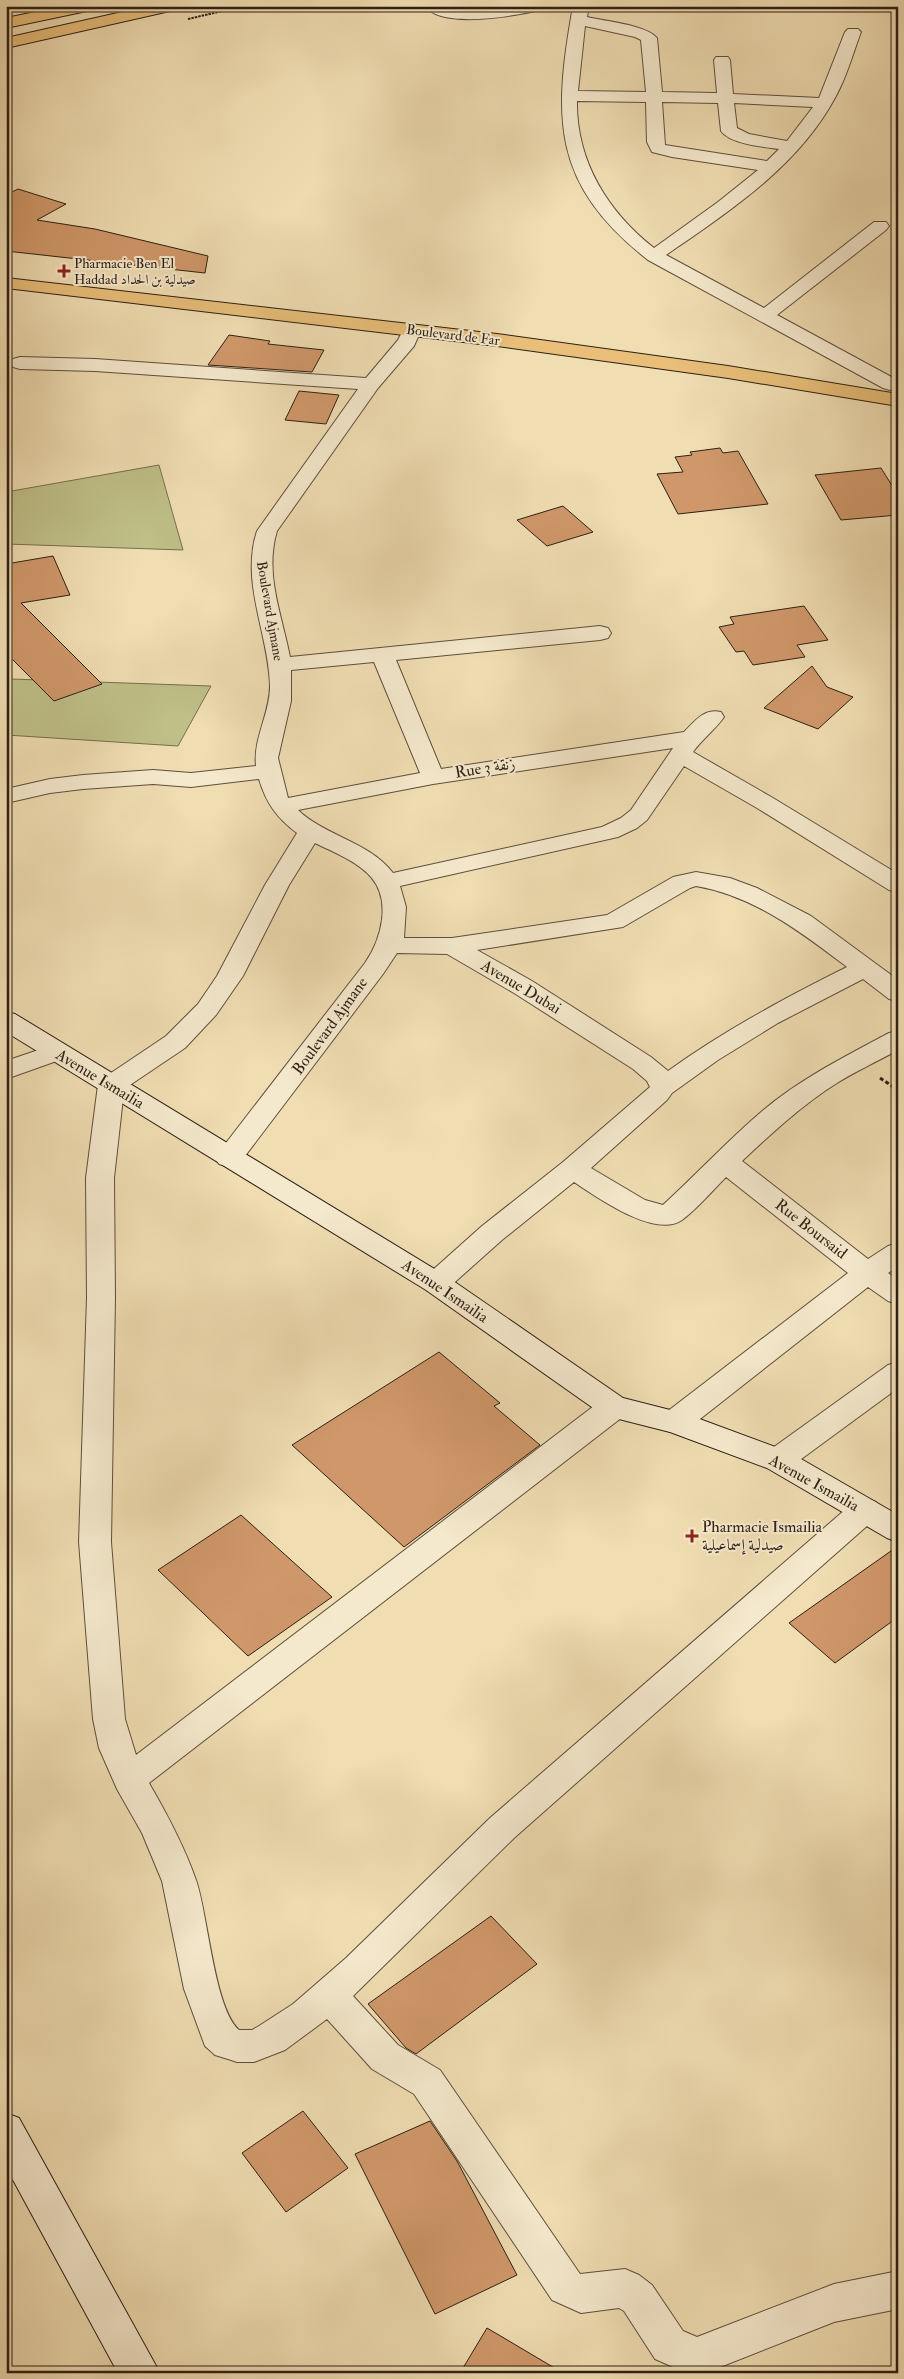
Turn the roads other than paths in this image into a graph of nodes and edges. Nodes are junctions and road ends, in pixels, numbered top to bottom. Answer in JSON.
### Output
{"nodes":[{"id":1,"x":32,"y":6,"type":"edge"},
{"id":2,"x":87,"y":6,"type":"edge"},
{"id":3,"x":160,"y":6,"type":"edge"},
{"id":4,"x":170,"y":6,"type":"edge"},
{"id":5,"x":432,"y":6,"type":"edge"},
{"id":6,"x":539,"y":6,"type":"edge"},
{"id":7,"x":6,"y":10,"type":"edge"},
{"id":8,"x":580,"y":13,"type":"edge"},
{"id":9,"x":6,"y":23,"type":"edge"},
{"id":10,"x":853,"y":32,"type":"dead end"},
{"id":11,"x":6,"y":37,"type":"edge"},
{"id":12,"x":6,"y":43,"type":"edge"},
{"id":13,"x":722,"y":60,"type":"dead end"},
{"id":14,"x":570,"y":96,"type":"junction"},
{"id":15,"x":654,"y":97,"type":"junction"},
{"id":16,"x":725,"y":98,"type":"junction"},
{"id":17,"x":824,"y":103,"type":"junction"},
{"id":18,"x":793,"y":147,"type":"junction"},
{"id":19,"x":772,"y":167,"type":"junction"},
{"id":20,"x":880,"y":226,"type":"dead end"},
{"id":21,"x":654,"y":256,"type":"junction"},
{"id":22,"x":6,"y":271,"type":"edge"},
{"id":23,"x":6,"y":283,"type":"edge"},
{"id":24,"x":764,"y":317,"type":"junction"},
{"id":25,"x":412,"y":330,"type":"junction"},
{"id":26,"x":20,"y":363,"type":"dead end"},
{"id":27,"x":371,"y":384,"type":"junction"},
{"id":28,"x":895,"y":390,"type":"edge"},
{"id":29,"x":600,"y":633,"type":"dead end"},
{"id":30,"x":383,"y":656,"type":"junction"},
{"id":31,"x":279,"y":665,"type":"junction"},
{"id":32,"x":713,"y":717,"type":"dead end"},
{"id":33,"x":685,"y":746,"type":"junction"},
{"id":34,"x":269,"y":771,"type":"junction"},
{"id":35,"x":433,"y":776,"type":"junction"},
{"id":36,"x":6,"y":796,"type":"edge"},
{"id":37,"x":281,"y":806,"type":"junction"},
{"id":38,"x":311,"y":830,"type":"junction"},
{"id":39,"x":386,"y":882,"type":"junction"},
{"id":40,"x":898,"y":885,"type":"edge"},
{"id":41,"x":389,"y":945,"type":"junction"},
{"id":42,"x":452,"y":946,"type":"junction"},
{"id":43,"x":864,"y":968,"type":"junction"},
{"id":44,"x":898,"y":993,"type":"edge"},
{"id":45,"x":6,"y":1020,"type":"edge"},
{"id":46,"x":898,"y":1039,"type":"edge"},
{"id":47,"x":56,"y":1052,"type":"junction"},
{"id":48,"x":6,"y":1071,"type":"edge"},
{"id":49,"x":111,"y":1085,"type":"junction"},
{"id":50,"x":663,"y":1087,"type":"junction"},
{"id":51,"x":230,"y":1158,"type":"junction"},
{"id":52,"x":725,"y":1162,"type":"junction"},
{"id":53,"x":573,"y":1169,"type":"junction"},
{"id":54,"x":898,"y":1253,"type":"edge"},
{"id":55,"x":867,"y":1274,"type":"junction"},
{"id":56,"x":436,"y":1283,"type":"junction"},
{"id":57,"x":898,"y":1294,"type":"edge"},
{"id":58,"x":898,"y":1373,"type":"edge"},
{"id":59,"x":614,"y":1407,"type":"junction"},
{"id":60,"x":675,"y":1422,"type":"junction"},
{"id":61,"x":778,"y":1460,"type":"junction"},
{"id":62,"x":865,"y":1510,"type":"junction"},
{"id":63,"x":898,"y":1530,"type":"edge"},
{"id":64,"x":129,"y":1779,"type":"junction"},
{"id":65,"x":329,"y":1995,"type":"junction"},
{"id":66,"x":6,"y":2130,"type":"edge"},
{"id":67,"x":898,"y":2290,"type":"edge"},
{"id":68,"x":140,"y":2373,"type":"edge"}],
"edges":[{"from":1,"to":7,"type":"highway"},
{"from":2,"to":9,"type":"highway"},
{"from":3,"to":11,"type":"highway"},
{"from":4,"to":12,"type":"highway"},
{"from":5,"to":6,"type":"street"},
{"from":8,"to":14,"type":"street"},
{"from":8,"to":15,"type":"street"},
{"from":10,"to":17,"type":"street"},
{"from":13,"to":16,"type":"street"},
{"from":14,"to":15,"type":"street"},
{"from":14,"to":21,"type":"street"},
{"from":15,"to":16,"type":"street"},
{"from":15,"to":19,"type":"street"},
{"from":16,"to":17,"type":"street"},
{"from":16,"to":18,"type":"street"},
{"from":17,"to":18,"type":"street"},
{"from":18,"to":19,"type":"street"},
{"from":19,"to":21,"type":"street"},
{"from":20,"to":24,"type":"street"},
{"from":21,"to":24,"type":"street"},
{"from":22,"to":28,"type":"highway","name":"Boulevard de Far"},
{"from":23,"to":25,"type":"highway","name":"Boulevard de Far"},
{"from":24,"to":28,"type":"street"},
{"from":25,"to":27,"type":"street","name":"Boulevard Ajmane"},
{"from":25,"to":28,"type":"highway","name":"Boulevard de Far"},
{"from":26,"to":27,"type":"street"},
{"from":27,"to":31,"type":"street","name":"Boulevard Ajmane"},
{"from":29,"to":30,"type":"street"},
{"from":30,"to":31,"type":"street"},
{"from":30,"to":35,"type":"street"},
{"from":31,"to":34,"type":"street","name":"Boulevard Ajmane"},
{"from":32,"to":33,"type":"street"},
{"from":33,"to":35,"type":"street","name":"Rue 3 زنقة"},
{"from":33,"to":39,"type":"street"},
{"from":33,"to":40,"type":"street"},
{"from":34,"to":36,"type":"street"},
{"from":34,"to":37,"type":"street","name":"Boulevard Ajmane"},
{"from":35,"to":37,"type":"street","name":"Rue 3 زنقة"},
{"from":37,"to":38,"type":"street","name":"Boulevard Ajmane"},
{"from":38,"to":39,"type":"street","name":"Boulevard Ajmane"},
{"from":38,"to":49,"type":"street"},
{"from":39,"to":41,"type":"street","name":"Boulevard Ajmane"},
{"from":41,"to":42,"type":"street","name":"Avenue Dubai"},
{"from":41,"to":51,"type":"street","name":"Boulevard Ajmane"},
{"from":42,"to":43,"type":"street"},
{"from":42,"to":50,"type":"street","name":"Avenue Dubai"},
{"from":43,"to":44,"type":"street"},
{"from":43,"to":50,"type":"street"},
{"from":45,"to":47,"type":"street","name":"Avenue Ismailia"},
{"from":46,"to":52,"type":"street"},
{"from":47,"to":48,"type":"street"},
{"from":47,"to":49,"type":"street","name":"Avenue Ismailia"},
{"from":49,"to":51,"type":"street","name":"Avenue Ismailia"},
{"from":49,"to":64,"type":"street"},
{"from":50,"to":53,"type":"street"},
{"from":51,"to":56,"type":"street","name":"Avenue Ismailia"},
{"from":52,"to":53,"type":"street"},
{"from":52,"to":55,"type":"street","name":"Rue Boursaid"},
{"from":53,"to":56,"type":"street"},
{"from":54,"to":55,"type":"street"},
{"from":55,"to":57,"type":"street","name":"Rue Boursaid"},
{"from":55,"to":60,"type":"street"},
{"from":56,"to":59,"type":"street","name":"Avenue Ismailia"},
{"from":58,"to":61,"type":"street"},
{"from":59,"to":60,"type":"street","name":"Avenue Ismailia"},
{"from":59,"to":64,"type":"street"},
{"from":60,"to":61,"type":"street","name":"Avenue Ismailia"},
{"from":61,"to":62,"type":"street","name":"Avenue Ismailia"},
{"from":62,"to":63,"type":"street","name":"Avenue Ismailia"},
{"from":62,"to":65,"type":"street"},
{"from":64,"to":65,"type":"street"},
{"from":65,"to":67,"type":"street"},
{"from":66,"to":68,"type":"street"}]}
